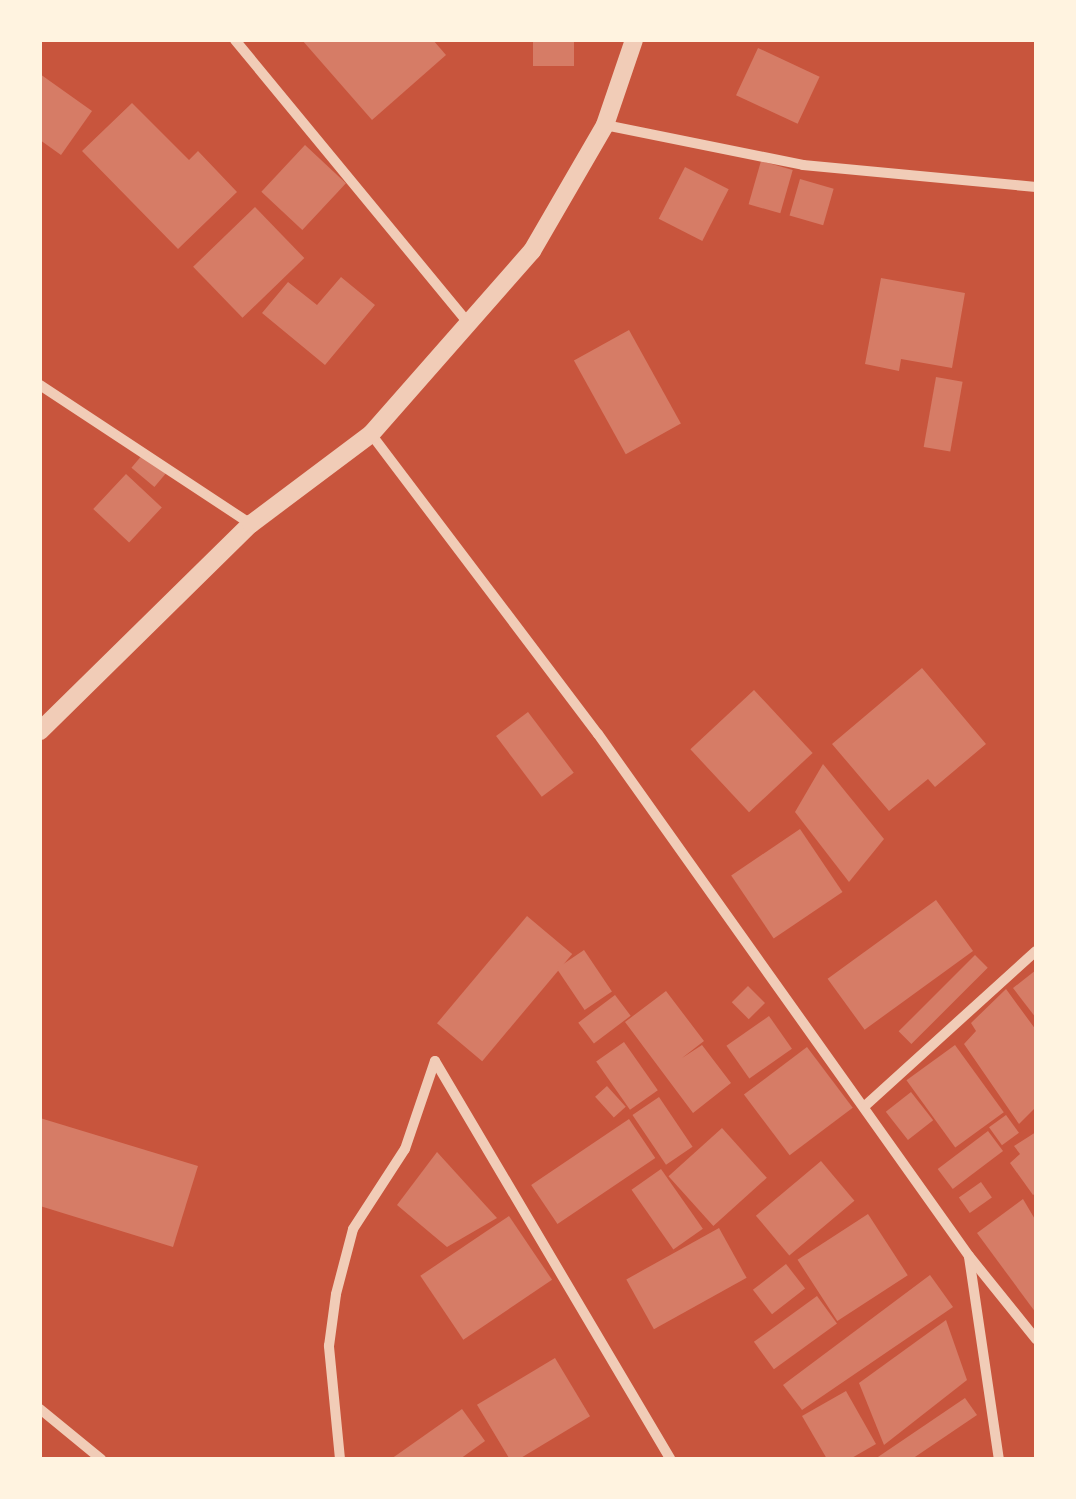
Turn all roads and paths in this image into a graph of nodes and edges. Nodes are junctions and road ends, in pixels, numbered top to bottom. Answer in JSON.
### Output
{"nodes":[{"id":1,"x":235,"y":40,"type":"edge"},
{"id":2,"x":634,"y":40,"type":"edge"},
{"id":3,"x":605,"y":124,"type":"junction"},
{"id":4,"x":1036,"y":187,"type":"edge"},
{"id":5,"x":468,"y":324,"type":"junction"},
{"id":6,"x":40,"y":385,"type":"edge"},
{"id":7,"x":371,"y":434,"type":"junction"},
{"id":8,"x":251,"y":524,"type":"junction"},
{"id":9,"x":40,"y":730,"type":"edge"},
{"id":10,"x":1036,"y":951,"type":"edge"},
{"id":11,"x":866,"y":1105,"type":"junction"},
{"id":12,"x":969,"y":1256,"type":"junction"},
{"id":13,"x":1036,"y":1339,"type":"edge"},
{"id":14,"x":40,"y":1409,"type":"edge"},
{"id":15,"x":101,"y":1459,"type":"edge"},
{"id":16,"x":340,"y":1459,"type":"edge"},
{"id":17,"x":670,"y":1459,"type":"edge"},
{"id":18,"x":999,"y":1459,"type":"edge"}],
"edges":[{"from":1,"to":5,"type":"street"},
{"from":2,"to":3,"type":"street"},
{"from":3,"to":4,"type":"street"},
{"from":3,"to":5,"type":"street"},
{"from":5,"to":7,"type":"street"},
{"from":6,"to":8,"type":"street"},
{"from":7,"to":8,"type":"street"},
{"from":7,"to":11,"type":"street"},
{"from":8,"to":9,"type":"street"},
{"from":10,"to":11,"type":"street"},
{"from":11,"to":12,"type":"street"},
{"from":12,"to":13,"type":"street"},
{"from":12,"to":18,"type":"street"},
{"from":14,"to":15,"type":"street"},
{"from":16,"to":17,"type":"street"}]}
